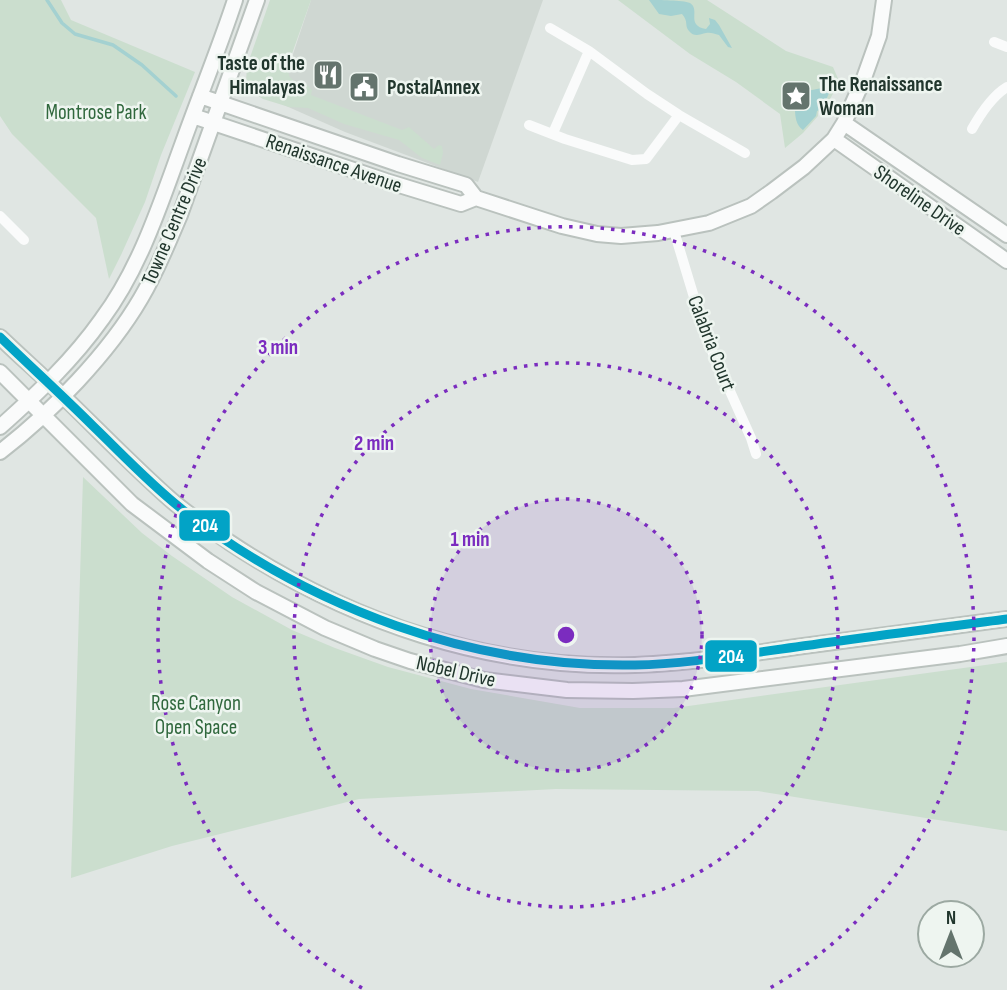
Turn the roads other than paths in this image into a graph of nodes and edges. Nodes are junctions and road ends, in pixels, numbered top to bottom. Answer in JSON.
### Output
{"nodes":[{"id":1,"x":235,"y":0,"type":"edge"},
{"id":2,"x":257,"y":0,"type":"edge"},
{"id":3,"x":884,"y":0,"type":"edge"},
{"id":4,"x":550,"y":27,"type":"dead end"},
{"id":5,"x":994,"y":42,"type":"dead end"},
{"id":6,"x":1007,"y":47,"type":"edge"},
{"id":7,"x":589,"y":51,"type":"junction"},
{"id":8,"x":1007,"y":87,"type":"edge"},
{"id":9,"x":200,"y":96,"type":"junction"},
{"id":10,"x":220,"y":104,"type":"junction"},
{"id":11,"x":679,"y":115,"type":"junction"},
{"id":12,"x":193,"y":116,"type":"junction"},
{"id":13,"x":214,"y":122,"type":"junction"},
{"id":14,"x":844,"y":123,"type":"junction"},
{"id":15,"x":529,"y":125,"type":"dead end"},
{"id":16,"x":972,"y":128,"type":"dead end"},
{"id":17,"x":553,"y":133,"type":"junction"},
{"id":18,"x":834,"y":139,"type":"junction"},
{"id":19,"x":745,"y":153,"type":"dead end"},
{"id":20,"x":476,"y":198,"type":"junction"},
{"id":21,"x":0,"y":216,"type":"edge"},
{"id":22,"x":674,"y":231,"type":"junction"},
{"id":23,"x":1007,"y":235,"type":"edge"},
{"id":24,"x":24,"y":240,"type":"dead end"},
{"id":25,"x":1007,"y":261,"type":"edge"},
{"id":26,"x":0,"y":337,"type":"edge"},
{"id":27,"x":0,"y":372,"type":"edge"},
{"id":28,"x":48,"y":383,"type":"junction"},
{"id":29,"x":62,"y":395,"type":"junction"},
{"id":30,"x":29,"y":401,"type":"junction"},
{"id":31,"x":43,"y":415,"type":"junction"},
{"id":32,"x":0,"y":427,"type":"edge"},
{"id":33,"x":0,"y":452,"type":"edge"},
{"id":34,"x":756,"y":454,"type":"dead end"},
{"id":35,"x":1007,"y":618,"type":"edge"},
{"id":36,"x":1007,"y":646,"type":"edge"}],
"edges":[{"from":1,"to":9,"type":"main road","name":"Towne Centre Drive"},
{"from":2,"to":10,"type":"main road","name":"Towne Centre Drive"},
{"from":3,"to":14,"type":"main road","name":"Renaissance Avenue"},
{"from":4,"to":7,"type":"street"},
{"from":5,"to":6,"type":"street"},
{"from":7,"to":11,"type":"street"},
{"from":7,"to":17,"type":"street"},
{"from":8,"to":16,"type":"street"},
{"from":9,"to":10,"type":"main road","name":"Renaissance Avenue"},
{"from":9,"to":12,"type":"main road","name":"Towne Centre Drive"},
{"from":10,"to":13,"type":"main road","name":"Towne Centre Drive"},
{"from":10,"to":20,"type":"main road","name":"Renaissance Avenue"},
{"from":11,"to":17,"type":"street"},
{"from":11,"to":19,"type":"street"},
{"from":12,"to":13,"type":"main road","name":"Renaissance Avenue"},
{"from":12,"to":28,"type":"main road","name":"Towne Centre Drive"},
{"from":13,"to":20,"type":"main road","name":"Renaissance Avenue"},
{"from":13,"to":29,"type":"main road","name":"Towne Centre Drive"},
{"from":14,"to":18,"type":"main road","name":"Renaissance Avenue"},
{"from":14,"to":23,"type":"main road","name":"Shoreline Drive"},
{"from":15,"to":17,"type":"street"},
{"from":18,"to":22,"type":"main road","name":"Renaissance Avenue"},
{"from":18,"to":25,"type":"main road","name":"Shoreline Drive"},
{"from":20,"to":22,"type":"main road","name":"Renaissance Avenue"},
{"from":21,"to":24,"type":"street"},
{"from":22,"to":34,"type":"street","name":"Calabria Court"},
{"from":26,"to":28,"type":"main road","name":"Nobel Drive"},
{"from":27,"to":30,"type":"main road","name":"Nobel Drive"},
{"from":28,"to":29,"type":"main road","name":"Nobel Drive"},
{"from":28,"to":30,"type":"main road","name":"Towne Centre Drive"},
{"from":29,"to":31,"type":"main road","name":"Towne Centre Drive"},
{"from":29,"to":35,"type":"main road","name":"Nobel Drive"},
{"from":30,"to":31,"type":"main road","name":"Nobel Drive"},
{"from":30,"to":32,"type":"main road","name":"Towne Centre Drive"},
{"from":31,"to":33,"type":"main road","name":"Towne Centre Drive"},
{"from":31,"to":36,"type":"main road","name":"Nobel Drive"}]}
